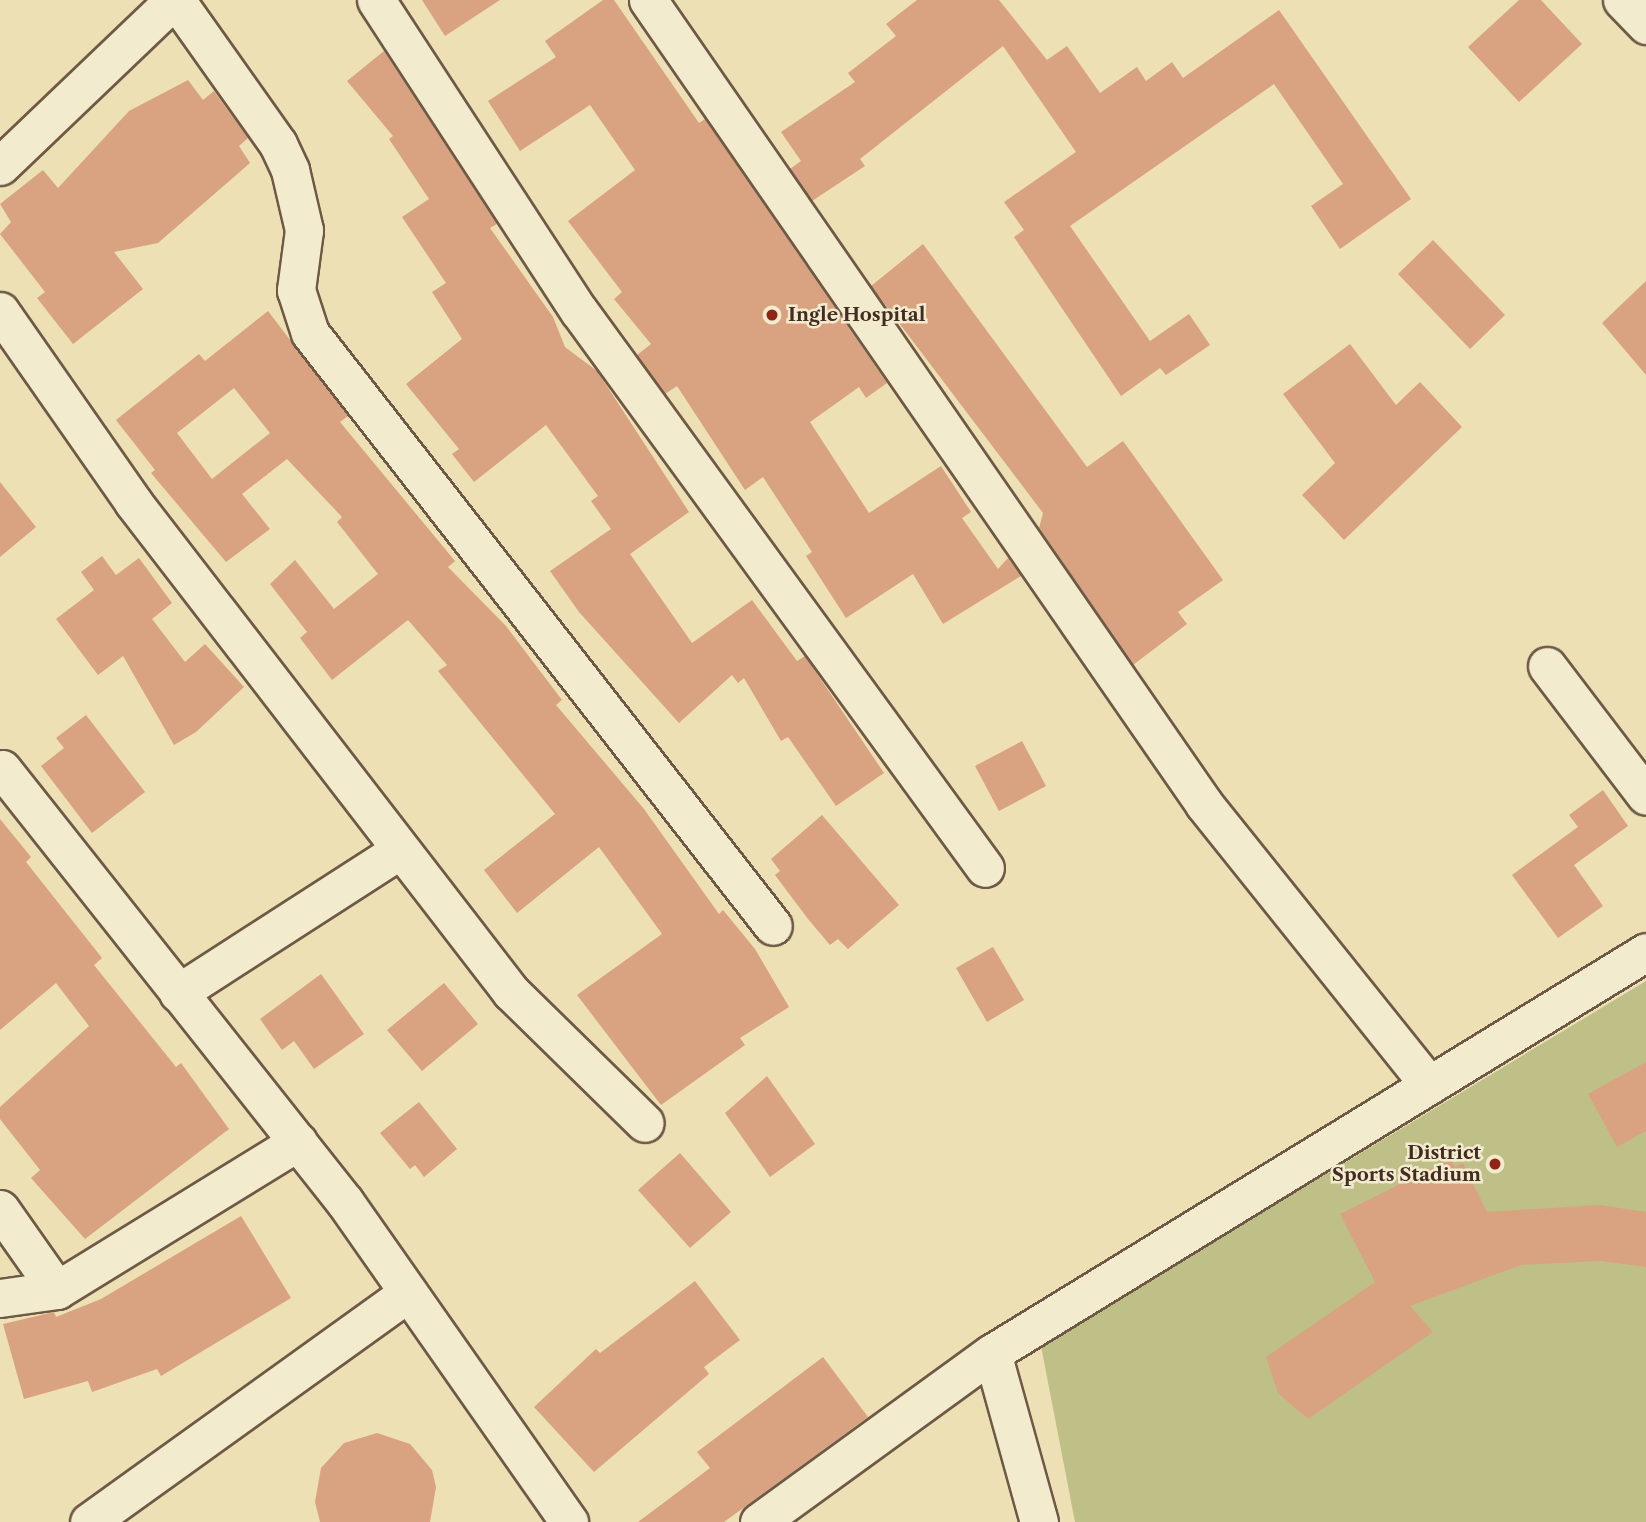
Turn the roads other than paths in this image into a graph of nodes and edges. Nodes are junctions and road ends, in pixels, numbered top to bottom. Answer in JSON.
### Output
{"nodes":[{"id":1,"x":175,"y":0,"type":"edge"},
{"id":2,"x":376,"y":0,"type":"edge"},
{"id":3,"x":648,"y":0,"type":"edge"},
{"id":4,"x":1622,"y":0,"type":"edge"},
{"id":5,"x":1646,"y":25,"type":"edge"},
{"id":6,"x":0,"y":166,"type":"edge"},
{"id":7,"x":0,"y":310,"type":"edge"},
{"id":8,"x":1547,"y":666,"type":"dead end"},
{"id":9,"x":1,"y":769,"type":"edge"},
{"id":10,"x":1646,"y":796,"type":"edge"},
{"id":11,"x":400,"y":850,"type":"junction"},
{"id":12,"x":985,"y":867,"type":"dead end"},
{"id":13,"x":773,"y":926,"type":"dead end"},
{"id":14,"x":1646,"y":952,"type":"edge"},
{"id":15,"x":178,"y":993,"type":"junction"},
{"id":16,"x":1429,"y":1085,"type":"junction"},
{"id":17,"x":645,"y":1123,"type":"dead end"},
{"id":18,"x":298,"y":1142,"type":"junction"},
{"id":19,"x":0,"y":1209,"type":"edge"},
{"id":20,"x":57,"y":1290,"type":"junction"},
{"id":21,"x":408,"y":1293,"type":"junction"},
{"id":22,"x":0,"y":1298,"type":"edge"},
{"id":23,"x":992,"y":1353,"type":"junction"},
{"id":24,"x":89,"y":1522,"type":"edge"},
{"id":25,"x":569,"y":1522,"type":"edge"},
{"id":26,"x":759,"y":1522,"type":"edge"},
{"id":27,"x":1039,"y":1522,"type":"edge"}],
"edges":[{"from":1,"to":6,"type":"street"},
{"from":1,"to":13,"type":"street"},
{"from":2,"to":12,"type":"street"},
{"from":3,"to":16,"type":"street"},
{"from":4,"to":5,"type":"street"},
{"from":7,"to":11,"type":"street"},
{"from":8,"to":10,"type":"street"},
{"from":9,"to":15,"type":"street"},
{"from":11,"to":15,"type":"street"},
{"from":11,"to":17,"type":"street"},
{"from":14,"to":16,"type":"street"},
{"from":15,"to":18,"type":"street"},
{"from":16,"to":23,"type":"street"},
{"from":18,"to":20,"type":"street"},
{"from":18,"to":21,"type":"street"},
{"from":19,"to":20,"type":"street"},
{"from":20,"to":22,"type":"street"},
{"from":21,"to":24,"type":"street"},
{"from":21,"to":25,"type":"street"},
{"from":23,"to":26,"type":"street"},
{"from":23,"to":27,"type":"street"}]}
